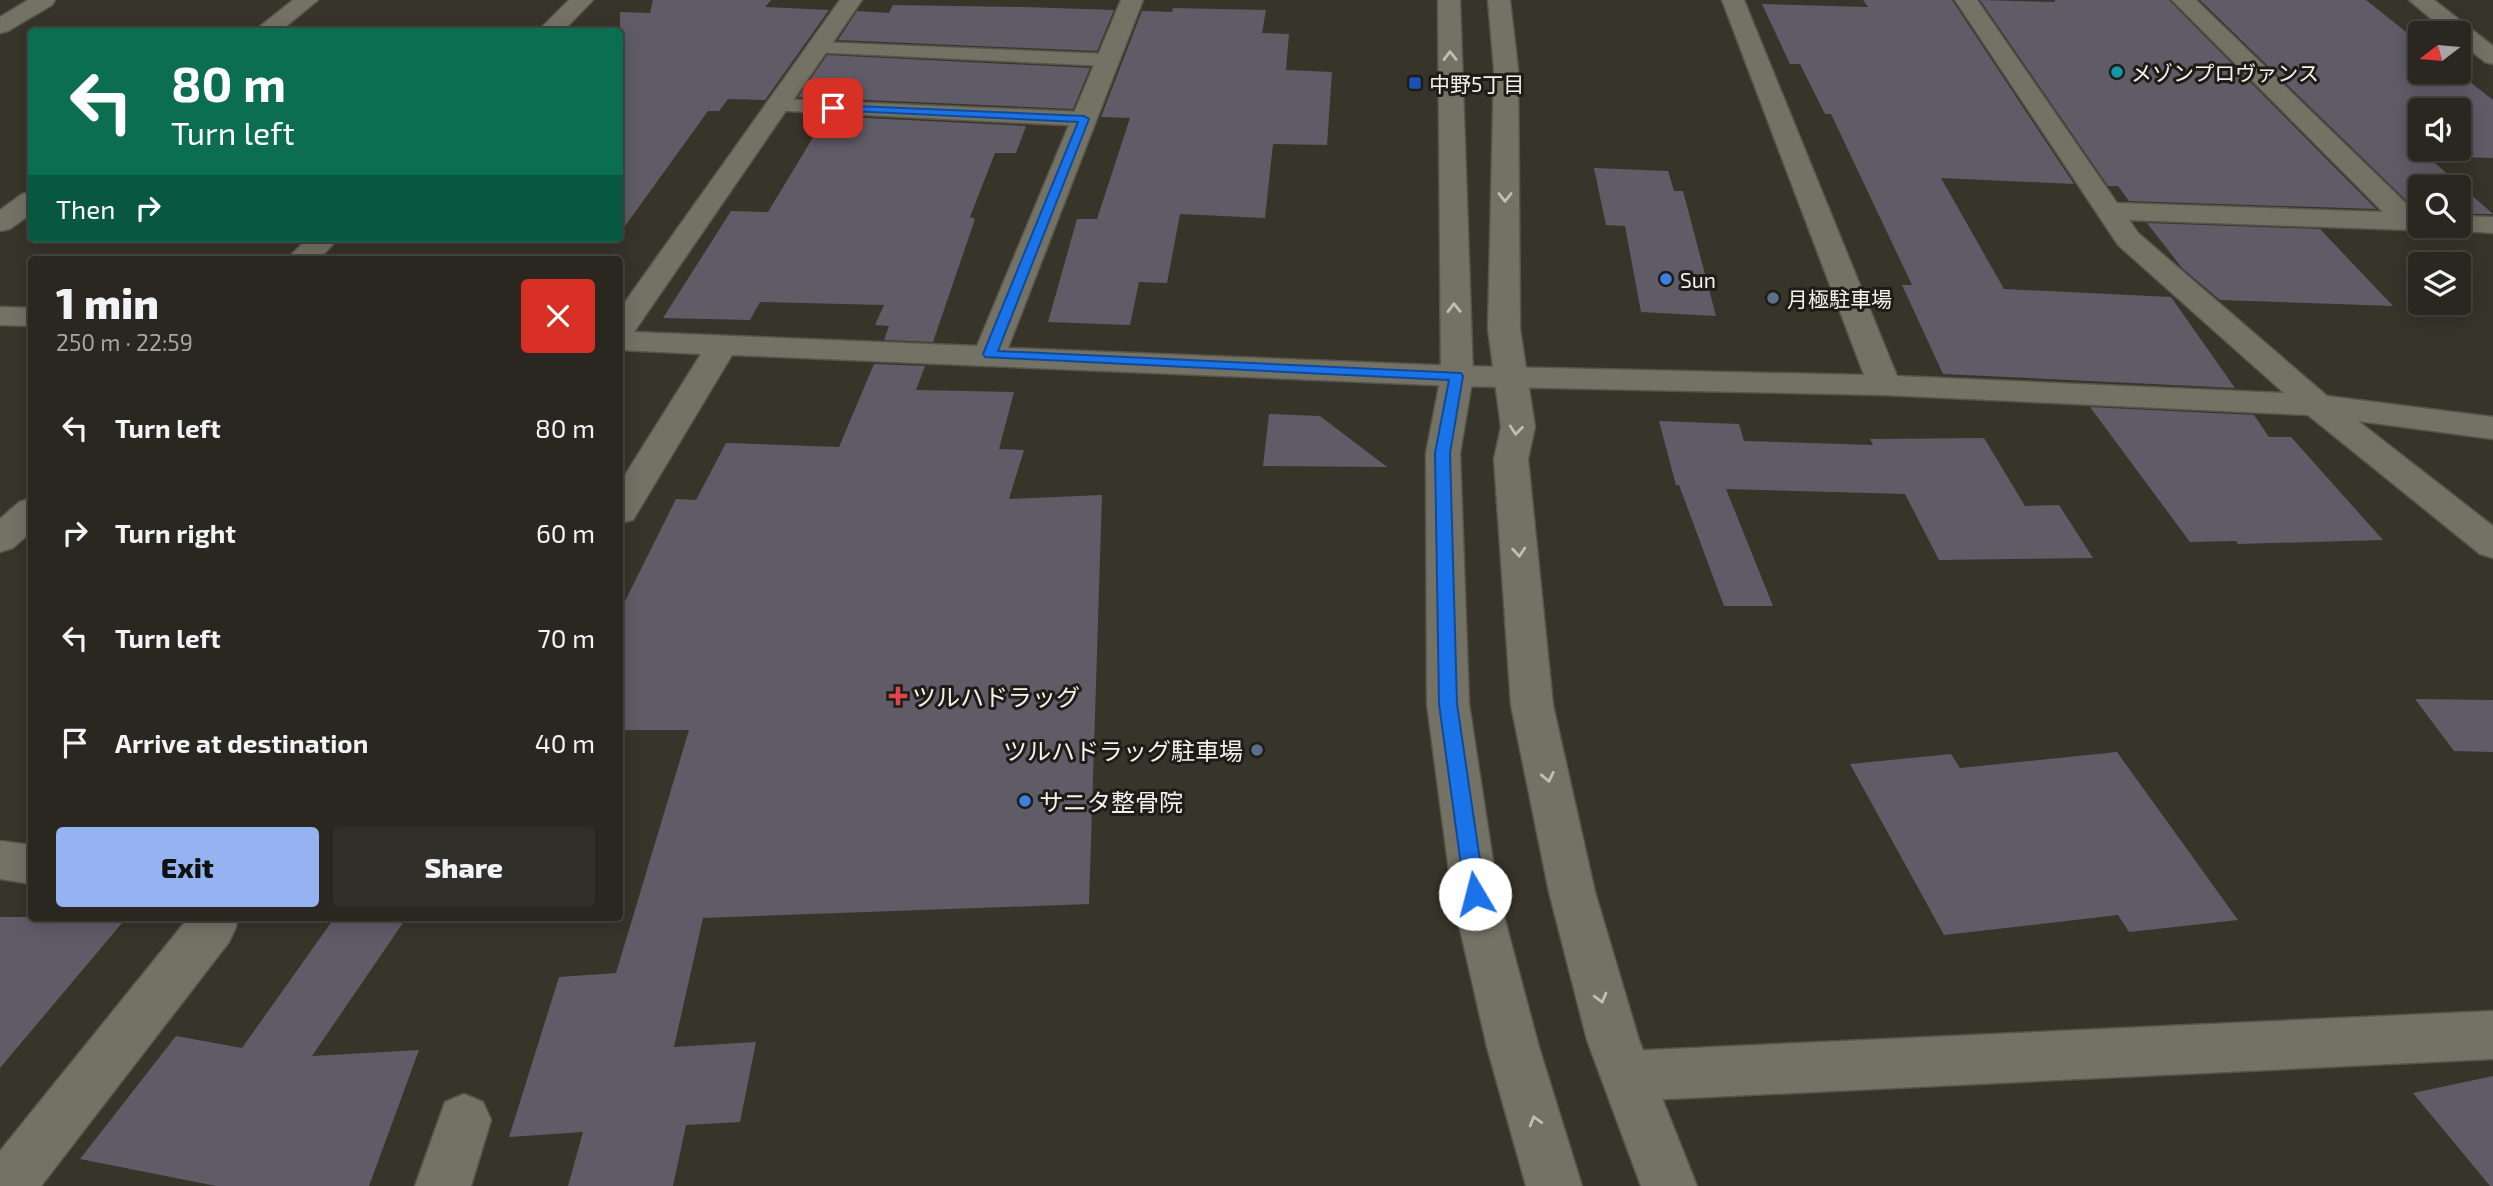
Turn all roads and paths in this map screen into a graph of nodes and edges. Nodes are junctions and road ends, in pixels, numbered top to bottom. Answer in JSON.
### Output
{"nodes":[{"id":1,"x":44,"y":0,"type":"edge"},
{"id":2,"x":307,"y":0,"type":"edge"},
{"id":3,"x":582,"y":0,"type":"edge"},
{"id":4,"x":851,"y":0,"type":"edge"},
{"id":5,"x":1132,"y":0,"type":"edge"},
{"id":6,"x":1449,"y":0,"type":"edge"},
{"id":7,"x":1499,"y":0,"type":"edge"},
{"id":8,"x":1733,"y":0,"type":"edge"},
{"id":9,"x":1966,"y":0,"type":"edge"},
{"id":10,"x":2183,"y":0,"type":"edge"},
{"id":11,"x":2420,"y":0,"type":"edge"},
{"id":12,"x":0,"y":26,"type":"edge"},
{"id":13,"x":269,"y":28,"type":"edge"},
{"id":14,"x":552,"y":28,"type":"edge"},
{"id":15,"x":818,"y":48,"type":"junction"},
{"id":16,"x":2493,"y":57,"type":"edge"},
{"id":17,"x":1108,"y":60,"type":"junction"},
{"id":18,"x":777,"y":105,"type":"junction"},
{"id":19,"x":1084,"y":119,"type":"junction"},
{"id":20,"x":28,"y":203,"type":"edge"},
{"id":21,"x":2108,"y":211,"type":"junction"},
{"id":22,"x":2408,"y":215,"type":"edge"},
{"id":23,"x":2408,"y":222,"type":"edge"},
{"id":24,"x":0,"y":223,"type":"edge"},
{"id":25,"x":2471,"y":224,"type":"edge"},
{"id":26,"x":2493,"y":225,"type":"edge"},
{"id":27,"x":321,"y":242,"type":"edge"},
{"id":28,"x":305,"y":256,"type":"edge"},
{"id":29,"x":0,"y":316,"type":"edge"},
{"id":30,"x":28,"y":317,"type":"edge"},
{"id":31,"x":623,"y":326,"type":"edge"},
{"id":32,"x":623,"y":341,"type":"edge"},
{"id":33,"x":723,"y":344,"type":"junction"},
{"id":34,"x":990,"y":354,"type":"junction"},
{"id":35,"x":1457,"y":376,"type":"junction"},
{"id":36,"x":1513,"y":376,"type":"junction"},
{"id":37,"x":1884,"y":385,"type":"junction"},
{"id":38,"x":2317,"y":405,"type":"junction"},
{"id":39,"x":2493,"y":428,"type":"edge"},
{"id":40,"x":623,"y":506,"type":"edge"},
{"id":41,"x":2493,"y":545,"type":"edge"},
{"id":42,"x":0,"y":860,"type":"edge"},
{"id":43,"x":28,"y":864,"type":"edge"},
{"id":44,"x":213,"y":921,"type":"edge"},
{"id":45,"x":2493,"y":1035,"type":"edge"},
{"id":46,"x":1627,"y":1076,"type":"junction"},
{"id":47,"x":464,"y":1120,"type":"dead end"},
{"id":48,"x":7,"y":1186,"type":"edge"},
{"id":49,"x":443,"y":1186,"type":"edge"},
{"id":50,"x":1554,"y":1186,"type":"edge"},
{"id":51,"x":1669,"y":1186,"type":"edge"}],
"edges":[{"from":1,"to":12,"type":"street"},
{"from":2,"to":13,"type":"street"},
{"from":3,"to":14,"type":"street"},
{"from":4,"to":15,"type":"street"},
{"from":5,"to":17,"type":"street"},
{"from":35,"to":6,"type":"street","one_way":true},
{"from":7,"to":36,"type":"street","one_way":true},
{"from":8,"to":37,"type":"street"},
{"from":9,"to":21,"type":"street"},
{"from":10,"to":22,"type":"street"},
{"from":11,"to":16,"type":"street"},
{"from":15,"to":17,"type":"lane"},
{"from":15,"to":18,"type":"street"},
{"from":17,"to":19,"type":"street"},
{"from":18,"to":19,"type":"lane"},
{"from":18,"to":31,"type":"street"},
{"from":19,"to":34,"type":"street"},
{"from":20,"to":24,"type":"street"},
{"from":21,"to":23,"type":"street"},
{"from":21,"to":38,"type":"street"},
{"from":25,"to":26,"type":"street"},
{"from":27,"to":28,"type":"street"},
{"from":29,"to":30,"type":"street"},
{"from":32,"to":33,"type":"street"},
{"from":33,"to":34,"type":"street"},
{"from":33,"to":40,"type":"street"},
{"from":34,"to":35,"type":"street"},
{"from":35,"to":36,"type":"street"},
{"from":50,"to":35,"type":"street","one_way":true},
{"from":36,"to":37,"type":"street"},
{"from":36,"to":46,"type":"street","one_way":true},
{"from":37,"to":38,"type":"street"},
{"from":38,"to":39,"type":"street"},
{"from":38,"to":41,"type":"street"},
{"from":42,"to":43,"type":"street"},
{"from":44,"to":48,"type":"street"},
{"from":45,"to":46,"type":"street"},
{"from":46,"to":51,"type":"street"},
{"from":47,"to":49,"type":"street"}]}
